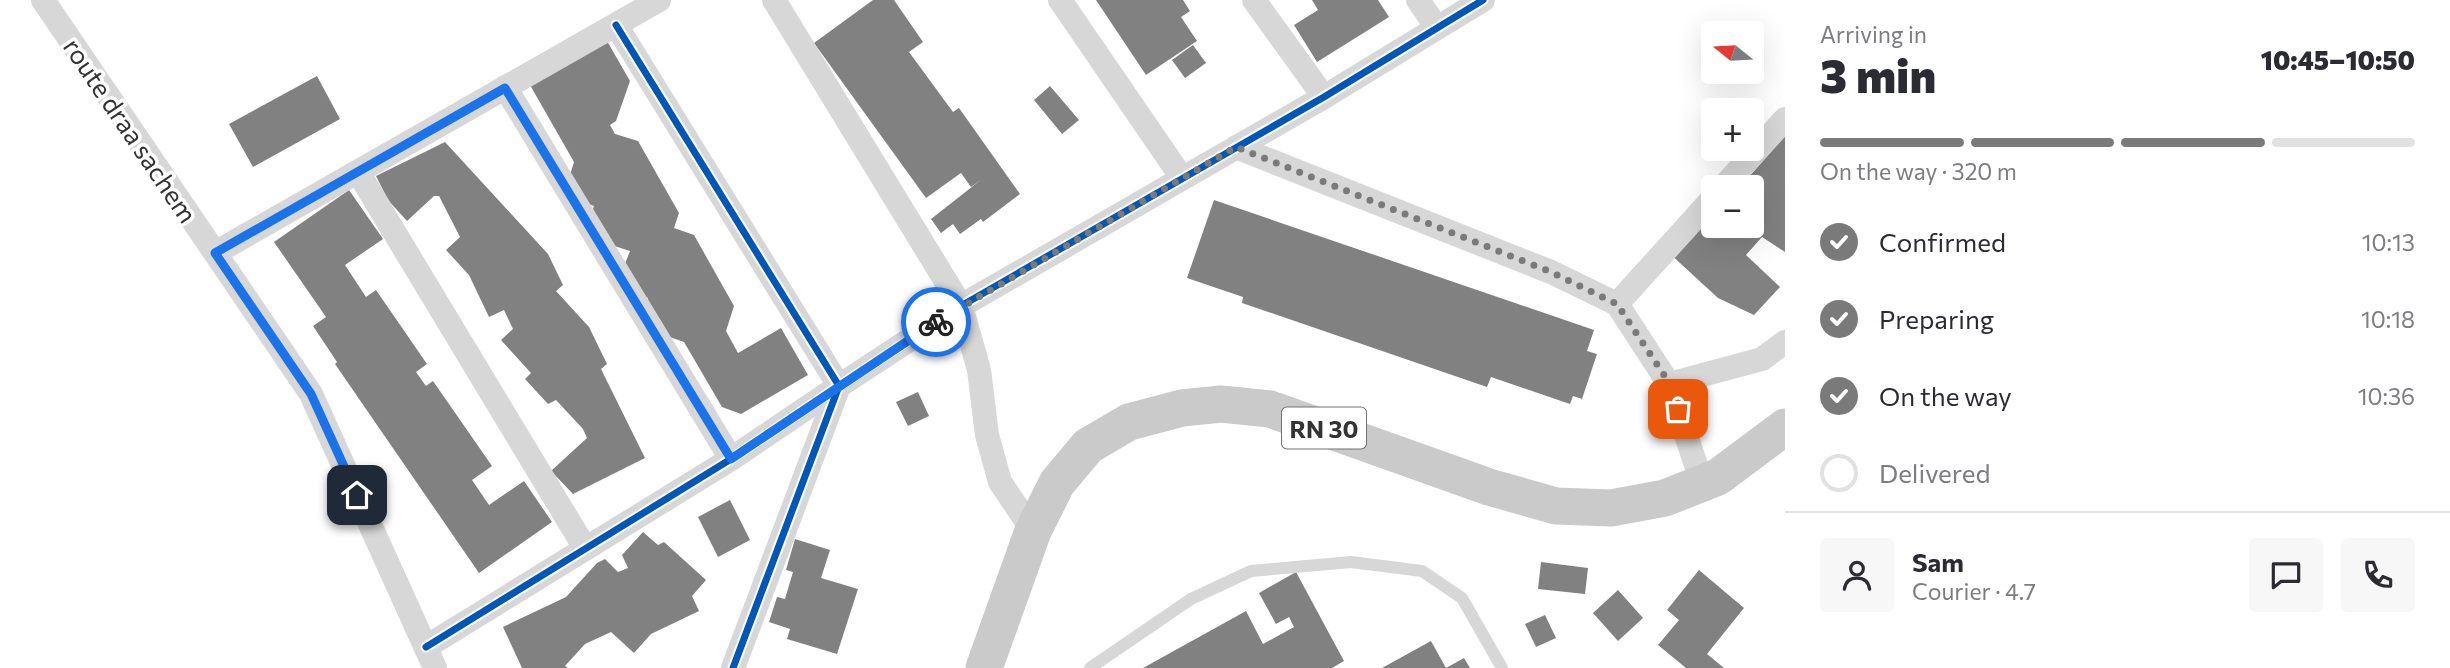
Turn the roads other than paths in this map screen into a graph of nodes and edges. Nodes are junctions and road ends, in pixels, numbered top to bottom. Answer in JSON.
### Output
{"nodes":[{"id":1,"x":43,"y":0,"type":"edge"},
{"id":2,"x":659,"y":0,"type":"edge"},
{"id":3,"x":774,"y":0,"type":"edge"},
{"id":4,"x":1060,"y":0,"type":"edge"},
{"id":5,"x":1254,"y":0,"type":"edge"},
{"id":6,"x":1418,"y":0,"type":"edge"},
{"id":7,"x":1483,"y":0,"type":"edge"},
{"id":8,"x":616,"y":25,"type":"junction"},
{"id":9,"x":1437,"y":28,"type":"junction"},
{"id":10,"x":505,"y":88,"type":"junction"},
{"id":11,"x":1324,"y":97,"type":"junction"},
{"id":12,"x":1785,"y":119,"type":"edge"},
{"id":13,"x":1236,"y":147,"type":"junction"},
{"id":14,"x":358,"y":172,"type":"junction"},
{"id":15,"x":1734,"y":175,"type":"edge"},
{"id":16,"x":1182,"y":178,"type":"junction"},
{"id":17,"x":1701,"y":211,"type":"edge"},
{"id":18,"x":215,"y":253,"type":"junction"},
{"id":19,"x":1617,"y":304,"type":"junction"},
{"id":20,"x":961,"y":306,"type":"junction"},
{"id":21,"x":1785,"y":342,"type":"edge"},
{"id":22,"x":1670,"y":384,"type":"junction"},
{"id":23,"x":839,"y":386,"type":"junction"},
{"id":24,"x":1785,"y":427,"type":"edge"},
{"id":25,"x":731,"y":459,"type":"junction"},
{"id":26,"x":1702,"y":483,"type":"junction"},
{"id":27,"x":1033,"y":531,"type":"junction"},
{"id":28,"x":585,"y":548,"type":"junction"},
{"id":29,"x":431,"y":657,"type":"edge"},
{"id":30,"x":733,"y":668,"type":"edge"},
{"id":31,"x":984,"y":668,"type":"edge"},
{"id":32,"x":1090,"y":668,"type":"edge"},
{"id":33,"x":1502,"y":668,"type":"edge"}],
"edges":[{"from":1,"to":18,"type":"street","name":"route draa sachem"},
{"from":2,"to":8,"type":"street"},
{"from":3,"to":20,"type":"street"},
{"from":4,"to":16,"type":"street"},
{"from":5,"to":11,"type":"street"},
{"from":6,"to":9,"type":"street"},
{"from":7,"to":9,"type":"street"},
{"from":8,"to":10,"type":"street"},
{"from":8,"to":23,"type":"street"},
{"from":9,"to":11,"type":"street"},
{"from":10,"to":14,"type":"street"},
{"from":10,"to":25,"type":"street"},
{"from":11,"to":13,"type":"street"},
{"from":12,"to":15,"type":"street"},
{"from":13,"to":16,"type":"street"},
{"from":13,"to":19,"type":"street"},
{"from":14,"to":18,"type":"street"},
{"from":14,"to":28,"type":"street"},
{"from":16,"to":20,"type":"street"},
{"from":17,"to":19,"type":"street"},
{"from":18,"to":29,"type":"street","name":"route draa sachem"},
{"from":19,"to":22,"type":"street"},
{"from":20,"to":23,"type":"street"},
{"from":20,"to":27,"type":"street"},
{"from":21,"to":22,"type":"street"},
{"from":22,"to":26,"type":"street"},
{"from":23,"to":25,"type":"street"},
{"from":23,"to":30,"type":"street"},
{"from":24,"to":26,"type":"main road","number":"RN 30"},
{"from":25,"to":28,"type":"street"},
{"from":26,"to":27,"type":"main road","number":"RN 30"},
{"from":27,"to":31,"type":"main road","number":"RN 30"},
{"from":28,"to":29,"type":"street"},
{"from":32,"to":33,"type":"lane"}]}
